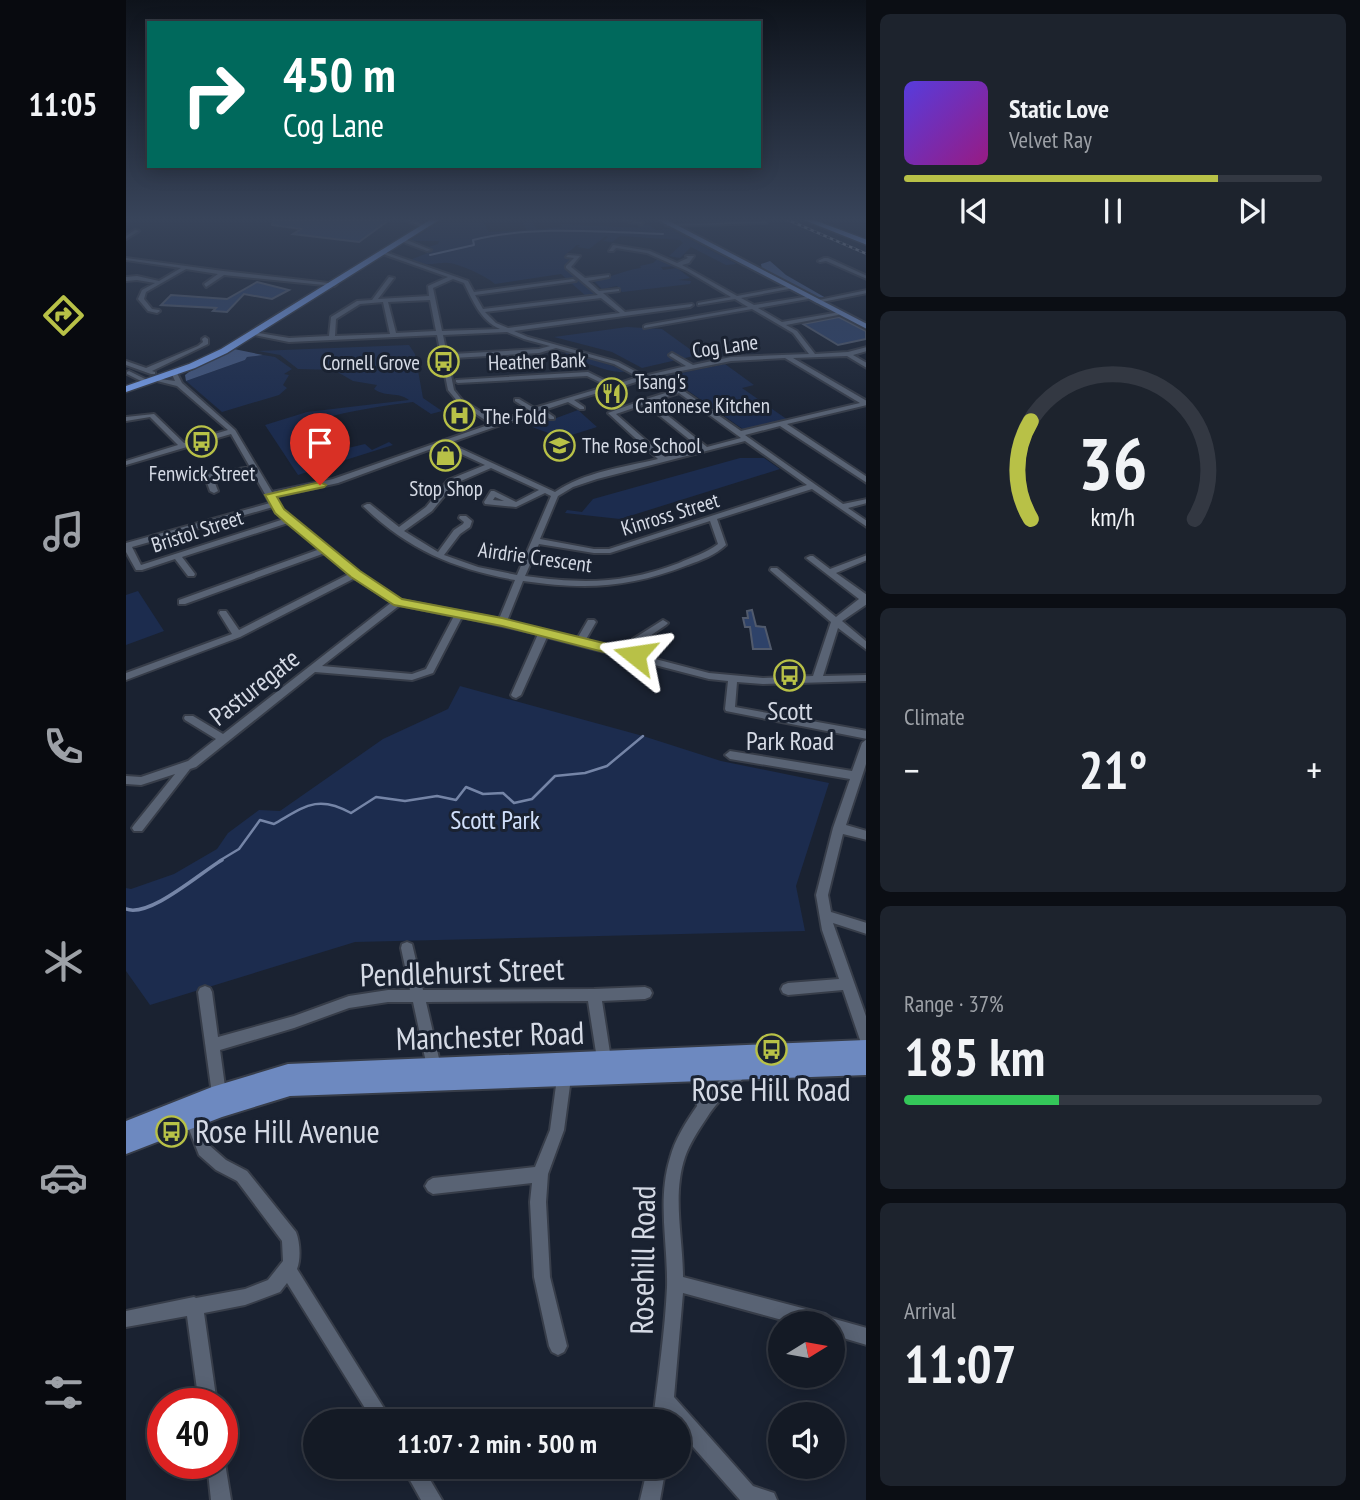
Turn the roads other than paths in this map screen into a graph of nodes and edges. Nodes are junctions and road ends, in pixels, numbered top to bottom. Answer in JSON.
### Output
{"nodes":[{"id":1,"x":147,"y":290,"type":"edge"},
{"id":2,"x":324,"y":290,"type":"edge"},
{"id":3,"x":382,"y":290,"type":"edge"},
{"id":4,"x":431,"y":290,"type":"edge"},
{"id":5,"x":470,"y":290,"type":"edge"},
{"id":6,"x":503,"y":290,"type":"edge"},
{"id":7,"x":596,"y":290,"type":"edge"},
{"id":8,"x":617,"y":290,"type":"dead end"},
{"id":9,"x":721,"y":290,"type":"edge"},
{"id":10,"x":780,"y":290,"type":"edge"},
{"id":11,"x":795,"y":290,"type":"edge"},
{"id":12,"x":866,"y":292,"type":"edge"},
{"id":13,"x":472,"y":294,"type":"junction"},
{"id":14,"x":601,"y":294,"type":"junction"},
{"id":15,"x":808,"y":297,"type":"junction"},
{"id":16,"x":431,"y":298,"type":"junction"},
{"id":17,"x":735,"y":298,"type":"junction"},
{"id":18,"x":374,"y":300,"type":"junction"},
{"id":19,"x":385,"y":300,"type":"junction"},
{"id":20,"x":817,"y":301,"type":"junction"},
{"id":21,"x":690,"y":305,"type":"dead end"},
{"id":22,"x":752,"y":307,"type":"junction"},
{"id":23,"x":157,"y":311,"type":"dead end"},
{"id":24,"x":481,"y":311,"type":"junction"},
{"id":25,"x":623,"y":313,"type":"junction"},
{"id":26,"x":722,"y":313,"type":"junction"},
{"id":27,"x":838,"y":313,"type":"junction"},
{"id":28,"x":780,"y":324,"type":"junction"},
{"id":29,"x":646,"y":327,"type":"dead end"},
{"id":30,"x":866,"y":327,"type":"edge"},
{"id":31,"x":506,"y":330,"type":"junction"},
{"id":32,"x":439,"y":333,"type":"junction"},
{"id":33,"x":252,"y":334,"type":"junction"},
{"id":34,"x":393,"y":335,"type":"junction"},
{"id":35,"x":364,"y":337,"type":"junction"},
{"id":36,"x":332,"y":338,"type":"junction"},
{"id":37,"x":205,"y":339,"type":"dead end"},
{"id":38,"x":364,"y":345,"type":"dead end"},
{"id":39,"x":558,"y":346,"type":"junction"},
{"id":40,"x":866,"y":349,"type":"edge"},
{"id":41,"x":848,"y":354,"type":"junction"},
{"id":42,"x":672,"y":355,"type":"dead end"},
{"id":43,"x":813,"y":355,"type":"junction"},
{"id":44,"x":453,"y":356,"type":"dead end"},
{"id":45,"x":787,"y":356,"type":"junction"},
{"id":46,"x":126,"y":363,"type":"edge"},
{"id":47,"x":866,"y":366,"type":"edge"},
{"id":48,"x":692,"y":367,"type":"junction"},
{"id":49,"x":148,"y":370,"type":"junction"},
{"id":50,"x":174,"y":372,"type":"junction"},
{"id":51,"x":129,"y":373,"type":"dead end"},
{"id":52,"x":656,"y":374,"type":"junction"},
{"id":53,"x":644,"y":378,"type":"junction"},
{"id":54,"x":161,"y":379,"type":"junction"},
{"id":55,"x":458,"y":381,"type":"dead end"},
{"id":56,"x":147,"y":382,"type":"junction"},
{"id":57,"x":179,"y":384,"type":"junction"},
{"id":58,"x":614,"y":387,"type":"junction"},
{"id":59,"x":126,"y":389,"type":"edge"},
{"id":60,"x":599,"y":391,"type":"junction"},
{"id":61,"x":679,"y":391,"type":"junction"},
{"id":62,"x":612,"y":399,"type":"dead end"},
{"id":63,"x":517,"y":400,"type":"dead end"},
{"id":64,"x":569,"y":400,"type":"junction"},
{"id":65,"x":645,"y":401,"type":"junction"},
{"id":66,"x":866,"y":403,"type":"edge"},
{"id":67,"x":582,"y":408,"type":"dead end"},
{"id":68,"x":537,"y":410,"type":"junction"},
{"id":69,"x":552,"y":418,"type":"dead end"},
{"id":70,"x":126,"y":419,"type":"edge"},
{"id":71,"x":782,"y":424,"type":"junction"},
{"id":72,"x":497,"y":425,"type":"junction"},
{"id":73,"x":233,"y":431,"type":"junction"},
{"id":74,"x":742,"y":436,"type":"junction"},
{"id":75,"x":445,"y":444,"type":"junction"},
{"id":76,"x":183,"y":446,"type":"junction"},
{"id":77,"x":705,"y":449,"type":"junction"},
{"id":78,"x":663,"y":459,"type":"junction"},
{"id":79,"x":126,"y":463,"type":"edge"},
{"id":80,"x":491,"y":465,"type":"junction"},
{"id":81,"x":255,"y":468,"type":"junction"},
{"id":82,"x":866,"y":481,"type":"edge"},
{"id":83,"x":813,"y":486,"type":"junction"},
{"id":84,"x":214,"y":491,"type":"dead end"},
{"id":85,"x":546,"y":491,"type":"junction"},
{"id":86,"x":555,"y":495,"type":"junction"},
{"id":87,"x":272,"y":499,"type":"junction"},
{"id":88,"x":866,"y":501,"type":"edge"},
{"id":89,"x":516,"y":505,"type":"dead end"},
{"id":90,"x":367,"y":506,"type":"dead end"},
{"id":91,"x":842,"y":508,"type":"junction"},
{"id":92,"x":240,"y":513,"type":"junction"},
{"id":93,"x":463,"y":518,"type":"dead end"},
{"id":94,"x":713,"y":518,"type":"junction"},
{"id":95,"x":289,"y":520,"type":"junction"},
{"id":96,"x":866,"y":525,"type":"edge"},
{"id":97,"x":254,"y":531,"type":"junction"},
{"id":98,"x":399,"y":531,"type":"junction"},
{"id":99,"x":535,"y":541,"type":"junction"},
{"id":100,"x":127,"y":546,"type":"edge"},
{"id":101,"x":326,"y":551,"type":"junction"},
{"id":102,"x":439,"y":556,"type":"junction"},
{"id":103,"x":178,"y":557,"type":"junction"},
{"id":104,"x":866,"y":557,"type":"edge"},
{"id":105,"x":810,"y":558,"type":"dead end"},
{"id":106,"x":774,"y":570,"type":"dead end"},
{"id":107,"x":829,"y":573,"type":"junction"},
{"id":108,"x":191,"y":574,"type":"dead end"},
{"id":109,"x":355,"y":574,"type":"junction"},
{"id":110,"x":520,"y":576,"type":"junction"},
{"id":111,"x":866,"y":600,"type":"edge"},
{"id":112,"x":182,"y":601,"type":"dead end"},
{"id":113,"x":398,"y":602,"type":"junction"},
{"id":114,"x":223,"y":613,"type":"dead end"},
{"id":115,"x":459,"y":615,"type":"junction"},
{"id":116,"x":502,"y":622,"type":"junction"},
{"id":117,"x":591,"y":622,"type":"dead end"},
{"id":118,"x":835,"y":622,"type":"junction"},
{"id":119,"x":663,"y":623,"type":"dead end"},
{"id":120,"x":544,"y":632,"type":"junction"},
{"id":121,"x":237,"y":635,"type":"junction"},
{"id":122,"x":580,"y":641,"type":"junction"},
{"id":123,"x":866,"y":647,"type":"edge"},
{"id":124,"x":635,"y":655,"type":"junction"},
{"id":125,"x":315,"y":668,"type":"junction"},
{"id":126,"x":126,"y":677,"type":"edge"},
{"id":127,"x":733,"y":678,"type":"junction"},
{"id":128,"x":866,"y":678,"type":"edge"},
{"id":129,"x":817,"y":679,"type":"junction"},
{"id":130,"x":516,"y":695,"type":"dead end"},
{"id":131,"x":189,"y":718,"type":"dead end"},
{"id":132,"x":866,"y":735,"type":"edge"},
{"id":133,"x":224,"y":739,"type":"junction"},
{"id":134,"x":865,"y":752,"type":"edge"},
{"id":135,"x":730,"y":755,"type":"dead end"},
{"id":136,"x":186,"y":766,"type":"junction"},
{"id":137,"x":856,"y":776,"type":"junction"},
{"id":138,"x":126,"y":780,"type":"edge"},
{"id":139,"x":138,"y":828,"type":"dead end"},
{"id":140,"x":839,"y":828,"type":"junction"},
{"id":141,"x":866,"y":836,"type":"edge"},
{"id":142,"x":825,"y":915,"type":"junction"},
{"id":143,"x":866,"y":929,"type":"edge"},
{"id":144,"x":407,"y":948,"type":"dead end"},
{"id":145,"x":847,"y":984,"type":"junction"},
{"id":146,"x":788,"y":989,"type":"dead end"},
{"id":147,"x":205,"y":992,"type":"dead end"},
{"id":148,"x":645,"y":993,"type":"dead end"},
{"id":149,"x":594,"y":995,"type":"junction"},
{"id":150,"x":417,"y":996,"type":"junction"},
{"id":151,"x":866,"y":1040,"type":"edge"},
{"id":152,"x":213,"y":1045,"type":"junction"},
{"id":153,"x":866,"y":1049,"type":"edge"},
{"id":154,"x":743,"y":1063,"type":"junction"},
{"id":155,"x":693,"y":1065,"type":"junction"},
{"id":156,"x":866,"y":1066,"type":"edge"},
{"id":157,"x":605,"y":1068,"type":"junction"},
{"id":158,"x":564,"y":1070,"type":"junction"},
{"id":159,"x":436,"y":1074,"type":"junction"},
{"id":160,"x":221,"y":1101,"type":"junction"},
{"id":161,"x":705,"y":1108,"type":"junction"},
{"id":162,"x":191,"y":1112,"type":"junction"},
{"id":163,"x":126,"y":1131,"type":"edge"},
{"id":164,"x":126,"y":1144,"type":"edge"},
{"id":165,"x":540,"y":1174,"type":"junction"},
{"id":166,"x":433,"y":1186,"type":"dead end"},
{"id":167,"x":287,"y":1268,"type":"junction"},
{"id":168,"x":675,"y":1283,"type":"junction"},
{"id":169,"x":194,"y":1305,"type":"junction"},
{"id":170,"x":780,"y":1311,"type":"edge"},
{"id":171,"x":126,"y":1319,"type":"edge"},
{"id":172,"x":845,"y":1330,"type":"edge"},
{"id":173,"x":866,"y":1337,"type":"edge"},
{"id":174,"x":558,"y":1346,"type":"dead end"},
{"id":175,"x":206,"y":1388,"type":"edge"},
{"id":176,"x":665,"y":1401,"type":"junction"},
{"id":177,"x":375,"y":1409,"type":"edge"},
{"id":178,"x":664,"y":1409,"type":"edge"},
{"id":179,"x":219,"y":1479,"type":"edge"},
{"id":180,"x":419,"y":1479,"type":"edge"},
{"id":181,"x":654,"y":1479,"type":"edge"},
{"id":182,"x":222,"y":1500,"type":"edge"},
{"id":183,"x":432,"y":1500,"type":"edge"},
{"id":184,"x":650,"y":1500,"type":"edge"},
{"id":185,"x":767,"y":1500,"type":"edge"}],
"edges":[{"from":1,"to":23,"type":"street"},
{"from":2,"to":33,"type":"highway"},
{"from":3,"to":18,"type":"street"},
{"from":4,"to":16,"type":"street"},
{"from":5,"to":13,"type":"street"},
{"from":6,"to":13,"type":"street"},
{"from":7,"to":14,"type":"street"},
{"from":8,"to":14,"type":"street"},
{"from":9,"to":17,"type":"street"},
{"from":10,"to":17,"type":"street"},
{"from":11,"to":15,"type":"main road"},
{"from":12,"to":20,"type":"street"},
{"from":13,"to":24,"type":"street"},
{"from":14,"to":24,"type":"street"},
{"from":14,"to":25,"type":"street"},
{"from":15,"to":20,"type":"main road"},
{"from":15,"to":22,"type":"street"},
{"from":16,"to":19,"type":"street"},
{"from":16,"to":32,"type":"street"},
{"from":17,"to":22,"type":"street"},
{"from":17,"to":26,"type":"street"},
{"from":18,"to":19,"type":"street"},
{"from":18,"to":36,"type":"street"},
{"from":19,"to":34,"type":"street"},
{"from":20,"to":27,"type":"main road"},
{"from":21,"to":25,"type":"street"},
{"from":22,"to":26,"type":"street"},
{"from":22,"to":28,"type":"street"},
{"from":24,"to":31,"type":"street"},
{"from":25,"to":31,"type":"street"},
{"from":26,"to":29,"type":"street"},
{"from":27,"to":28,"type":"street"},
{"from":27,"to":30,"type":"main road"},
{"from":28,"to":43,"type":"street"},
{"from":31,"to":32,"type":"street"},
{"from":31,"to":39,"type":"street"},
{"from":32,"to":34,"type":"street"},
{"from":32,"to":72,"type":"street"},
{"from":33,"to":36,"type":"street"},
{"from":33,"to":50,"type":"highway"},
{"from":34,"to":35,"type":"street"},
{"from":35,"to":36,"type":"street"},
{"from":35,"to":38,"type":"street"},
{"from":37,"to":49,"type":"street"},
{"from":39,"to":44,"type":"street"},
{"from":39,"to":53,"type":"street"},
{"from":40,"to":41,"type":"street","name":"Cog Lane"},
{"from":41,"to":43,"type":"street","name":"Cog Lane"},
{"from":41,"to":47,"type":"street"},
{"from":42,"to":48,"type":"street"},
{"from":43,"to":45,"type":"street","name":"Cog Lane"},
{"from":45,"to":48,"type":"street","name":"Cog Lane"},
{"from":45,"to":66,"type":"street"},
{"from":46,"to":49,"type":"street"},
{"from":48,"to":52,"type":"street","name":"Cog Lane"},
{"from":49,"to":54,"type":"street"},
{"from":50,"to":54,"type":"highway"},
{"from":50,"to":57,"type":"street"},
{"from":51,"to":56,"type":"street"},
{"from":52,"to":53,"type":"street","name":"Cog Lane"},
{"from":52,"to":61,"type":"street"},
{"from":53,"to":58,"type":"street","name":"Cog Lane"},
{"from":54,"to":56,"type":"highway"},
{"from":54,"to":57,"type":"street"},
{"from":55,"to":58,"type":"street","name":"Heather Bank"},
{"from":56,"to":59,"type":"highway"},
{"from":57,"to":73,"type":"street"},
{"from":58,"to":60,"type":"street","name":"Cog Lane"},
{"from":60,"to":62,"type":"street"},
{"from":60,"to":64,"type":"street","name":"Cog Lane"},
{"from":61,"to":65,"type":"street"},
{"from":61,"to":74,"type":"street"},
{"from":63,"to":68,"type":"street"},
{"from":64,"to":67,"type":"street"},
{"from":64,"to":68,"type":"street","name":"Cog Lane"},
{"from":65,"to":77,"type":"street"},
{"from":65,"to":78,"type":"street"},
{"from":66,"to":71,"type":"street"},
{"from":68,"to":69,"type":"street"},
{"from":68,"to":72,"type":"street","name":"Cog Lane"},
{"from":70,"to":76,"type":"street"},
{"from":71,"to":74,"type":"street"},
{"from":71,"to":82,"type":"street"},
{"from":72,"to":75,"type":"street","name":"Cog Lane"},
{"from":73,"to":76,"type":"street"},
{"from":73,"to":81,"type":"street"},
{"from":74,"to":77,"type":"street"},
{"from":74,"to":83,"type":"street"},
{"from":75,"to":80,"type":"street"},
{"from":75,"to":87,"type":"street","name":"Cog Lane"},
{"from":76,"to":79,"type":"street"},
{"from":77,"to":78,"type":"street"},
{"from":78,"to":86,"type":"street"},
{"from":80,"to":85,"type":"street"},
{"from":80,"to":98,"type":"street"},
{"from":81,"to":84,"type":"street"},
{"from":81,"to":87,"type":"street"},
{"from":83,"to":91,"type":"street"},
{"from":83,"to":94,"type":"street","name":"Kinross Street"},
{"from":85,"to":86,"type":"street"},
{"from":85,"to":89,"type":"street"},
{"from":86,"to":99,"type":"street"},
{"from":87,"to":92,"type":"street","name":"Cog Lane"},
{"from":87,"to":95,"type":"street"},
{"from":88,"to":91,"type":"street"},
{"from":90,"to":98,"type":"street","name":"Airdrie Crescent"},
{"from":91,"to":96,"type":"street"},
{"from":92,"to":97,"type":"street"},
{"from":92,"to":100,"type":"street","name":"Cog Lane"},
{"from":93,"to":102,"type":"street"},
{"from":94,"to":99,"type":"street","name":"Kinross Street"},
{"from":94,"to":110,"type":"street","name":"Airdrie Crescent"},
{"from":95,"to":97,"type":"street","name":"Bristol Street"},
{"from":95,"to":101,"type":"street"},
{"from":97,"to":103,"type":"street","name":"Bristol Street"},
{"from":98,"to":102,"type":"street","name":"Airdrie Crescent"},
{"from":99,"to":110,"type":"street"},
{"from":100,"to":103,"type":"street","name":"Bristol Street"},
{"from":101,"to":109,"type":"street"},
{"from":101,"to":112,"type":"street"},
{"from":102,"to":110,"type":"street","name":"Airdrie Crescent"},
{"from":103,"to":108,"type":"street"},
{"from":104,"to":107,"type":"street"},
{"from":105,"to":107,"type":"street"},
{"from":106,"to":118,"type":"street"},
{"from":107,"to":111,"type":"street"},
{"from":109,"to":113,"type":"street"},
{"from":109,"to":121,"type":"street"},
{"from":110,"to":116,"type":"street"},
{"from":111,"to":118,"type":"street"},
{"from":113,"to":115,"type":"street"},
{"from":113,"to":125,"type":"street","name":"Pasturegate"},
{"from":114,"to":121,"type":"street"},
{"from":115,"to":116,"type":"street"},
{"from":115,"to":125,"type":"street"},
{"from":116,"to":120,"type":"street"},
{"from":117,"to":122,"type":"street"},
{"from":118,"to":123,"type":"street"},
{"from":118,"to":129,"type":"street"},
{"from":119,"to":124,"type":"street"},
{"from":120,"to":122,"type":"street"},
{"from":120,"to":130,"type":"street"},
{"from":121,"to":126,"type":"street"},
{"from":122,"to":124,"type":"street"},
{"from":124,"to":127,"type":"street"},
{"from":125,"to":133,"type":"street","name":"Pasturegate"},
{"from":127,"to":129,"type":"street"},
{"from":127,"to":132,"type":"street"},
{"from":128,"to":129,"type":"street"},
{"from":131,"to":133,"type":"street"},
{"from":133,"to":136,"type":"street","name":"Pasturegate"},
{"from":134,"to":137,"type":"street"},
{"from":135,"to":137,"type":"street"},
{"from":136,"to":138,"type":"street","name":"Pasturegate"},
{"from":136,"to":139,"type":"street"},
{"from":137,"to":140,"type":"street"},
{"from":140,"to":141,"type":"street"},
{"from":140,"to":142,"type":"street"},
{"from":142,"to":143,"type":"street"},
{"from":142,"to":145,"type":"street"},
{"from":144,"to":150,"type":"street"},
{"from":145,"to":146,"type":"street"},
{"from":145,"to":151,"type":"street"},
{"from":147,"to":152,"type":"street"},
{"from":148,"to":149,"type":"street","name":"Pendlehurst Street"},
{"from":149,"to":150,"type":"street","name":"Pendlehurst Street"},
{"from":149,"to":157,"type":"street","name":"Pendlehurst Street"},
{"from":150,"to":152,"type":"street","name":"Pendlehurst Street"},
{"from":150,"to":159,"type":"street"},
{"from":152,"to":160,"type":"street"},
{"from":153,"to":154,"type":"main road","name":"Manchester Road"},
{"from":154,"to":155,"type":"main road","name":"Manchester Road"},
{"from":154,"to":156,"type":"main road","name":"Manchester Road"},
{"from":154,"to":161,"type":"street","name":"Rosehill Road"},
{"from":155,"to":157,"type":"main road","name":"Manchester Road"},
{"from":155,"to":161,"type":"street"},
{"from":157,"to":158,"type":"main road","name":"Manchester Road"},
{"from":158,"to":159,"type":"main road","name":"Manchester Road"},
{"from":158,"to":165,"type":"street"},
{"from":159,"to":160,"type":"main road","name":"Manchester Road"},
{"from":160,"to":162,"type":"main road","name":"Manchester Road"},
{"from":161,"to":168,"type":"street","name":"Rosehill Road"},
{"from":162,"to":163,"type":"main road","name":"Manchester Road"},
{"from":162,"to":164,"type":"main road","name":"Manchester Road"},
{"from":162,"to":167,"type":"street"},
{"from":165,"to":166,"type":"street"},
{"from":165,"to":174,"type":"street"},
{"from":167,"to":169,"type":"street"},
{"from":167,"to":177,"type":"street"},
{"from":168,"to":170,"type":"street"},
{"from":168,"to":176,"type":"street","name":"Rosehill Road"},
{"from":169,"to":171,"type":"street"},
{"from":169,"to":175,"type":"street"},
{"from":172,"to":173,"type":"street"},
{"from":176,"to":178,"type":"street","name":"Rosehill Road"},
{"from":176,"to":185,"type":"street"},
{"from":179,"to":182,"type":"street"},
{"from":180,"to":183,"type":"street"},
{"from":181,"to":184,"type":"street"}]}
